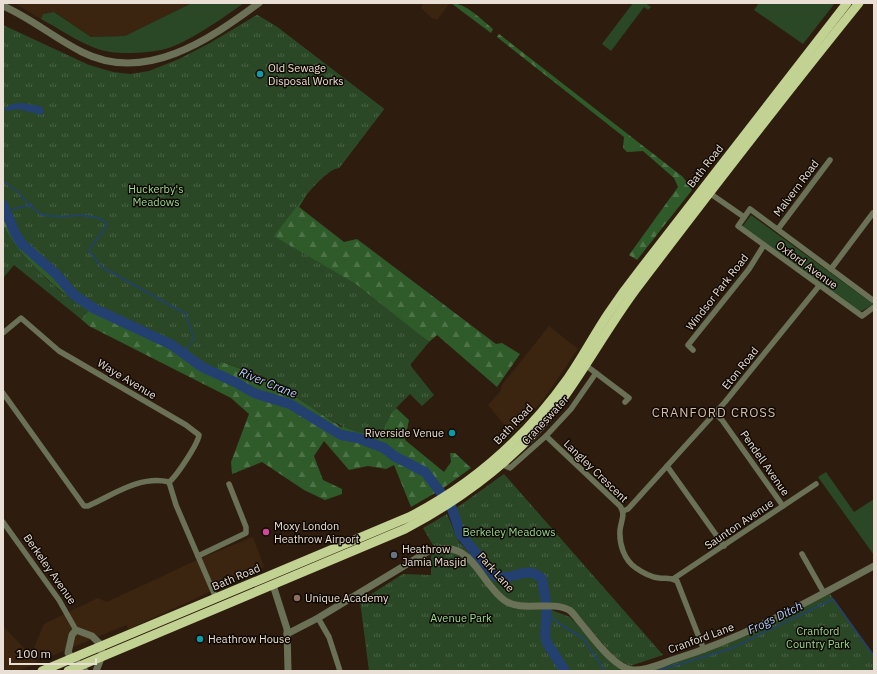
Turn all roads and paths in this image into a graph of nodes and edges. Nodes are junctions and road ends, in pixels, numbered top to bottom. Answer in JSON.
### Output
{"nodes":[{"id":1,"x":259,"y":3,"type":"edge"},
{"id":2,"x":847,"y":3,"type":"edge"},
{"id":3,"x":859,"y":3,"type":"edge"},
{"id":4,"x":3,"y":6,"type":"edge"},
{"id":5,"x":830,"y":160,"type":"dead end"},
{"id":6,"x":706,"y":190,"type":"junction"},
{"id":7,"x":873,"y":213,"type":"dead end"},
{"id":8,"x":744,"y":217,"type":"junction"},
{"id":9,"x":778,"y":229,"type":"junction"},
{"id":10,"x":764,"y":245,"type":"junction"},
{"id":11,"x":831,"y":269,"type":"junction"},
{"id":12,"x":819,"y":286,"type":"junction"},
{"id":13,"x":874,"y":301,"type":"edge"},
{"id":14,"x":874,"y":307,"type":"edge"},
{"id":15,"x":3,"y":333,"type":"edge"},
{"id":16,"x":693,"y":350,"type":"dead end"},
{"id":17,"x":582,"y":363,"type":"junction"},
{"id":18,"x":596,"y":373,"type":"junction"},
{"id":19,"x":3,"y":393,"type":"edge"},
{"id":20,"x":629,"y":398,"type":"dead end"},
{"id":21,"x":715,"y":413,"type":"junction"},
{"id":22,"x":546,"y":436,"type":"junction"},
{"id":23,"x":501,"y":464,"type":"junction"},
{"id":24,"x":667,"y":466,"type":"junction"},
{"id":25,"x":169,"y":482,"type":"junction"},
{"id":26,"x":229,"y":484,"type":"dead end"},
{"id":27,"x":816,"y":484,"type":"dead end"},
{"id":28,"x":451,"y":498,"type":"junction"},
{"id":29,"x":783,"y":506,"type":"junction"},
{"id":30,"x":433,"y":509,"type":"junction"},
{"id":31,"x":623,"y":511,"type":"junction"},
{"id":32,"x":3,"y":522,"type":"edge"},
{"id":33,"x":724,"y":546,"type":"junction"},
{"id":34,"x":802,"y":554,"type":"dead end"},
{"id":35,"x":198,"y":556,"type":"junction"},
{"id":36,"x":874,"y":566,"type":"edge"},
{"id":37,"x":673,"y":579,"type":"junction"},
{"id":38,"x":273,"y":585,"type":"junction"},
{"id":39,"x":824,"y":593,"type":"junction"},
{"id":40,"x":216,"y":598,"type":"junction"},
{"id":41,"x":215,"y":610,"type":"junction"},
{"id":42,"x":569,"y":610,"type":"joint"},
{"id":43,"x":318,"y":618,"type":"junction"},
{"id":44,"x":76,"y":630,"type":"junction"},
{"id":45,"x":287,"y":634,"type":"junction"},
{"id":46,"x":101,"y":645,"type":"junction"},
{"id":47,"x":704,"y":650,"type":"junction"},
{"id":48,"x":102,"y":656,"type":"junction"},
{"id":49,"x":72,"y":658,"type":"junction"},
{"id":50,"x":82,"y":668,"type":"edge"},
{"id":51,"x":42,"y":671,"type":"edge"},
{"id":52,"x":68,"y":671,"type":"edge"},
{"id":53,"x":96,"y":671,"type":"edge"},
{"id":54,"x":288,"y":671,"type":"edge"},
{"id":55,"x":340,"y":671,"type":"edge"}],
"edges":[{"from":1,"to":4,"type":"street"},
{"from":2,"to":6,"type":"highway","name":"Bath Road"},
{"from":3,"to":6,"type":"highway","name":"Bath Road"},
{"from":5,"to":9,"type":"street","name":"Malvern Road"},
{"from":6,"to":8,"type":"street"},
{"from":6,"to":17,"type":"highway","name":"Bath Road"},
{"from":7,"to":11,"type":"street"},
{"from":8,"to":9,"type":"street","name":"Oxford Avenue"},
{"from":8,"to":10,"type":"street","name":"Oxford Avenue"},
{"from":9,"to":11,"type":"street","name":"Oxford Avenue"},
{"from":10,"to":12,"type":"street","name":"Oxford Avenue"},
{"from":10,"to":16,"type":"street","name":"Windsor Park Road"},
{"from":11,"to":13,"type":"street","name":"Oxford Avenue"},
{"from":12,"to":14,"type":"street","name":"Oxford Avenue"},
{"from":12,"to":21,"type":"street","name":"Eton Road"},
{"from":15,"to":25,"type":"street","name":"Waye Avenue"},
{"from":17,"to":18,"type":"street"},
{"from":17,"to":23,"type":"highway","name":"Bath Road"},
{"from":17,"to":28,"type":"highway","name":"Bath Road"},
{"from":18,"to":20,"type":"street"},
{"from":18,"to":22,"type":"street","name":"Craneswater"},
{"from":19,"to":25,"type":"street"},
{"from":21,"to":24,"type":"street","name":"Eton Road"},
{"from":21,"to":29,"type":"street","name":"Pendell Avenue"},
{"from":22,"to":23,"type":"street","name":"Craneswater"},
{"from":22,"to":31,"type":"street","name":"Langley Crescent"},
{"from":23,"to":28,"type":"highway","name":"Bath Road"},
{"from":24,"to":31,"type":"street","name":"Eton Road"},
{"from":24,"to":33,"type":"street"},
{"from":25,"to":35,"type":"street"},
{"from":26,"to":35,"type":"street"},
{"from":27,"to":29,"type":"street","name":"Saunton Avenue"},
{"from":28,"to":30,"type":"highway","name":"Bath Road"},
{"from":29,"to":33,"type":"street","name":"Saunton Avenue"},
{"from":30,"to":38,"type":"highway","name":"Bath Road"},
{"from":30,"to":40,"type":"highway","name":"Bath Road"},
{"from":31,"to":37,"type":"street","name":"Langley Crescent"},
{"from":32,"to":44,"type":"street","name":"Berkeley Avenue"},
{"from":33,"to":37,"type":"street","name":"Saunton Avenue"},
{"from":34,"to":39,"type":"street"},
{"from":35,"to":40,"type":"street"},
{"from":36,"to":39,"type":"street","name":"Cranford Lane"},
{"from":37,"to":47,"type":"street"},
{"from":38,"to":41,"type":"highway","name":"Bath Road"},
{"from":38,"to":45,"type":"street"},
{"from":39,"to":47,"type":"street","name":"Cranford Lane"},
{"from":40,"to":41,"type":"highway"},
{"from":40,"to":46,"type":"highway","name":"Bath Road"},
{"from":41,"to":48,"type":"highway","name":"Bath Road"},
{"from":42,"to":43,"type":"street","name":"Park Lane"},
{"from":42,"to":47,"type":"street","name":"Cranford Lane"},
{"from":43,"to":45,"type":"street","name":"Park Lane"},
{"from":43,"to":55,"type":"street"},
{"from":44,"to":46,"type":"street"},
{"from":44,"to":49,"type":"street"},
{"from":45,"to":54,"type":"street"},
{"from":46,"to":48,"type":"street"},
{"from":46,"to":49,"type":"highway","name":"Bath Road"},
{"from":48,"to":50,"type":"highway","name":"Bath Road"},
{"from":48,"to":53,"type":"street"},
{"from":49,"to":50,"type":"street"},
{"from":49,"to":51,"type":"highway","name":"Bath Road"},
{"from":50,"to":52,"type":"highway","name":"Bath Road"}]}
